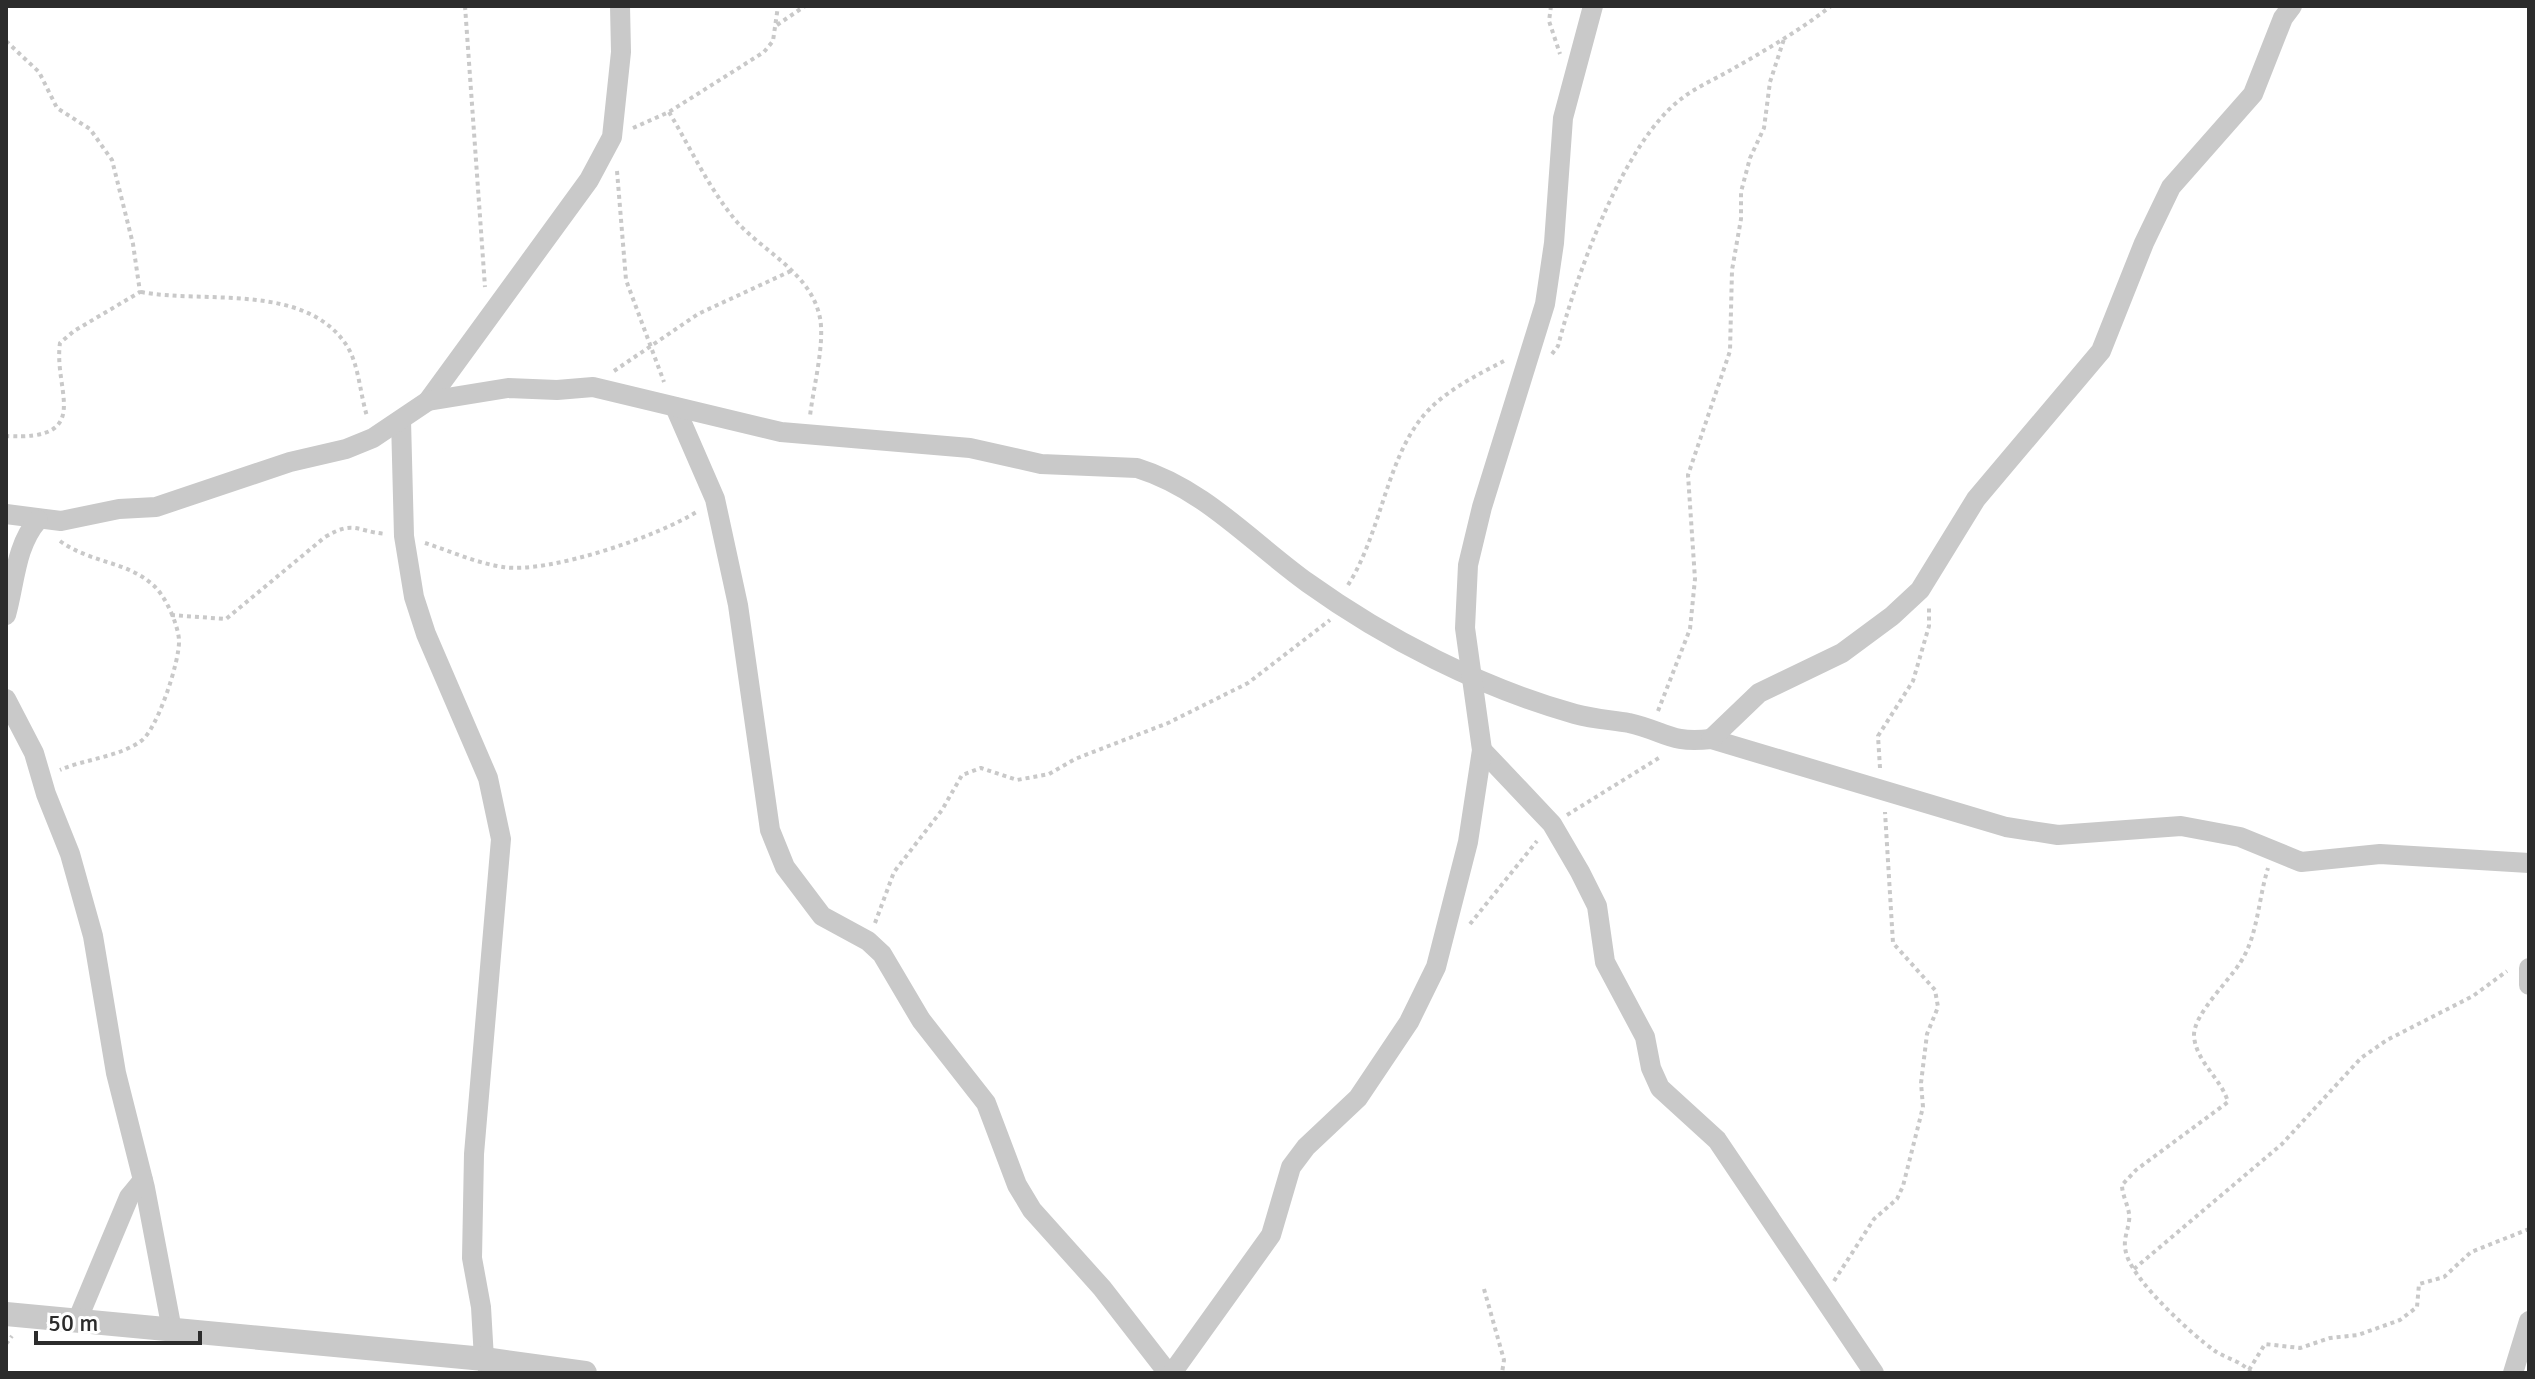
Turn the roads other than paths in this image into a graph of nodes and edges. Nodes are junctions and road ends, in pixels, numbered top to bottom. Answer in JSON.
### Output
{"nodes":[{"id":1,"x":620,"y":6,"type":"edge"},
{"id":2,"x":1593,"y":6,"type":"edge"},
{"id":3,"x":2292,"y":6,"type":"edge"},
{"id":4,"x":428,"y":401,"type":"junction"},
{"id":5,"x":675,"y":407,"type":"junction"},
{"id":6,"x":401,"y":420,"type":"junction"},
{"id":7,"x":6,"y":514,"type":"edge"},
{"id":8,"x":34,"y":524,"type":"junction"},
{"id":9,"x":6,"y":615,"type":"edge"},
{"id":10,"x":1471,"y":677,"type":"junction"},
{"id":11,"x":6,"y":699,"type":"edge"},
{"id":12,"x":1711,"y":739,"type":"junction"},
{"id":13,"x":1482,"y":750,"type":"junction"},
{"id":14,"x":2529,"y":863,"type":"edge"},
{"id":15,"x":2520,"y":968,"type":"edge"},
{"id":16,"x":2529,"y":985,"type":"edge"},
{"id":17,"x":143,"y":1180,"type":"junction"},
{"id":18,"x":6,"y":1314,"type":"edge"},
{"id":19,"x":77,"y":1321,"type":"junction"},
{"id":20,"x":2529,"y":1321,"type":"edge"},
{"id":21,"x":172,"y":1330,"type":"junction"},
{"id":22,"x":487,"y":1366,"type":"edge"},
{"id":23,"x":585,"y":1373,"type":"edge"},
{"id":24,"x":1170,"y":1373,"type":"edge"},
{"id":25,"x":1874,"y":1373,"type":"edge"},
{"id":26,"x":2513,"y":1373,"type":"edge"}],
"edges":[{"from":1,"to":4,"type":"street"},
{"from":2,"to":10,"type":"street"},
{"from":3,"to":12,"type":"street"},
{"from":4,"to":5,"type":"street"},
{"from":4,"to":6,"type":"street"},
{"from":5,"to":10,"type":"street"},
{"from":5,"to":24,"type":"street"},
{"from":6,"to":8,"type":"street"},
{"from":6,"to":22,"type":"street"},
{"from":7,"to":8,"type":"street"},
{"from":8,"to":9,"type":"street"},
{"from":10,"to":12,"type":"street"},
{"from":10,"to":13,"type":"street"},
{"from":11,"to":17,"type":"street"},
{"from":12,"to":14,"type":"street"},
{"from":13,"to":24,"type":"street"},
{"from":13,"to":25,"type":"street"},
{"from":15,"to":16,"type":"street"},
{"from":17,"to":19,"type":"street"},
{"from":17,"to":21,"type":"street"},
{"from":18,"to":19,"type":"street"},
{"from":19,"to":21,"type":"street"},
{"from":20,"to":26,"type":"street"},
{"from":21,"to":22,"type":"street"},
{"from":22,"to":23,"type":"street"}]}
